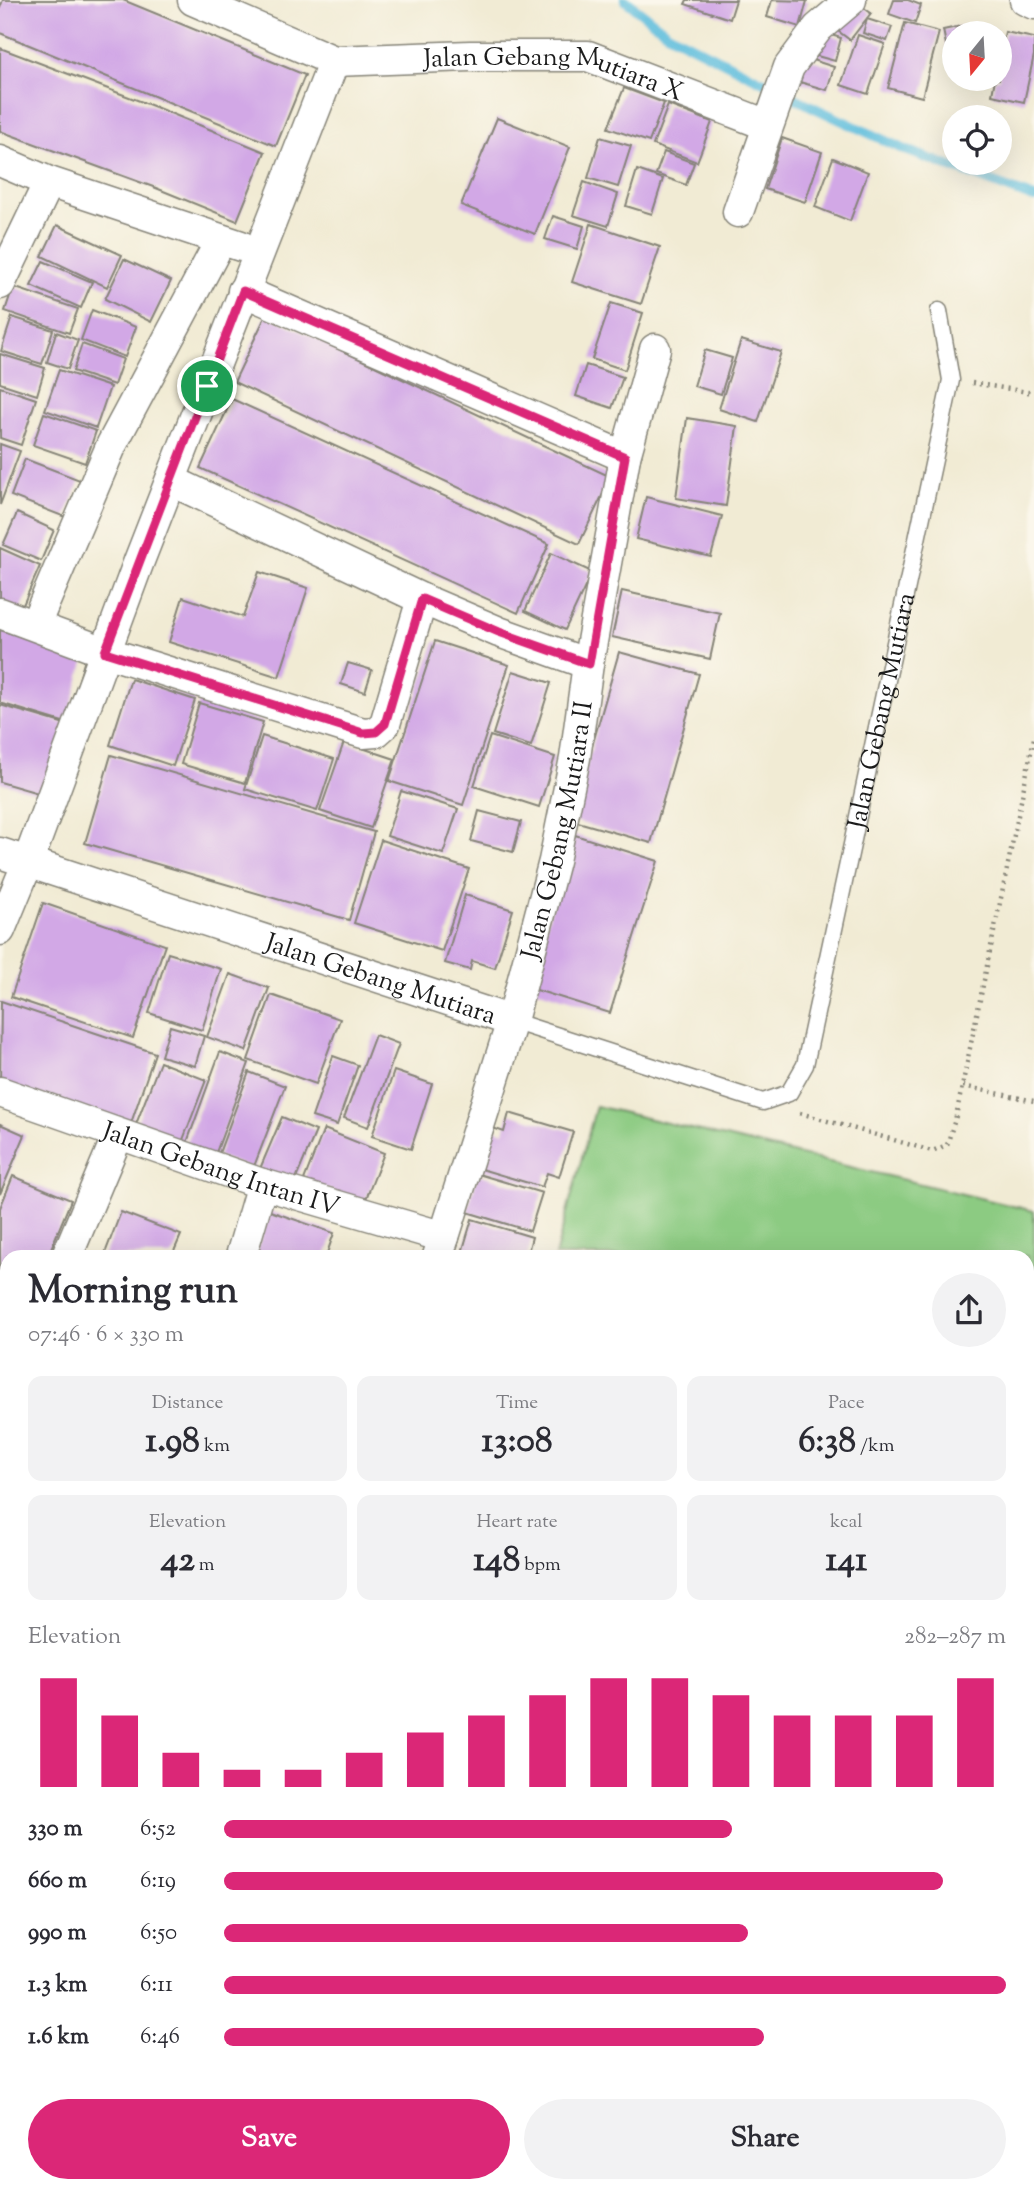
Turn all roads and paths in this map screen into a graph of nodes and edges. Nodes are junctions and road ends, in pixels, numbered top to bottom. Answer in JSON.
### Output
{"nodes":[{"id":1,"x":193,"y":0,"type":"edge"},
{"id":2,"x":851,"y":0,"type":"edge"},
{"id":3,"x":1025,"y":0,"type":"edge"},
{"id":4,"x":1034,"y":4,"type":"edge"},
{"id":5,"x":334,"y":61,"type":"junction"},
{"id":6,"x":768,"y":122,"type":"junction"},
{"id":7,"x":0,"y":161,"type":"edge"},
{"id":8,"x":49,"y":182,"type":"junction"},
{"id":9,"x":738,"y":212,"type":"dead end"},
{"id":10,"x":221,"y":240,"type":"junction"},
{"id":11,"x":258,"y":250,"type":"junction"},
{"id":12,"x":0,"y":284,"type":"edge"},
{"id":13,"x":243,"y":291,"type":"junction"},
{"id":14,"x":939,"y":311,"type":"dead end"},
{"id":15,"x":655,"y":349,"type":"dead end"},
{"id":16,"x":951,"y":380,"type":"junction"},
{"id":17,"x":1034,"y":393,"type":"edge"},
{"id":18,"x":625,"y":457,"type":"junction"},
{"id":19,"x":172,"y":481,"type":"junction"},
{"id":20,"x":422,"y":599,"type":"junction"},
{"id":21,"x":0,"y":613,"type":"edge"},
{"id":22,"x":36,"y":625,"type":"junction"},
{"id":23,"x":105,"y":652,"type":"junction"},
{"id":24,"x":589,"y":664,"type":"junction"},
{"id":25,"x":1034,"y":738,"type":"edge"},
{"id":26,"x":0,"y":853,"type":"edge"},
{"id":27,"x":29,"y":862,"type":"junction"},
{"id":28,"x":0,"y":930,"type":"edge"},
{"id":29,"x":512,"y":1021,"type":"junction"},
{"id":30,"x":962,"y":1086,"type":"junction"},
{"id":31,"x":0,"y":1092,"type":"edge"},
{"id":32,"x":1034,"y":1101,"type":"edge"},
{"id":33,"x":763,"y":1102,"type":"junction"},
{"id":34,"x":118,"y":1135,"type":"junction"},
{"id":35,"x":262,"y":1184,"type":"junction"},
{"id":36,"x":441,"y":1247,"type":"edge"},
{"id":37,"x":70,"y":1250,"type":"edge"},
{"id":38,"x":243,"y":1250,"type":"edge"}],
"edges":[{"from":1,"to":5,"type":"street","name":"Jalan Gebang Mutiara X"},
{"from":2,"to":6,"type":"street"},
{"from":3,"to":4,"type":"street"},
{"from":5,"to":6,"type":"street","name":"Jalan Gebang Mutiara X"},
{"from":5,"to":11,"type":"street"},
{"from":6,"to":9,"type":"street"},
{"from":7,"to":8,"type":"street"},
{"from":8,"to":10,"type":"street"},
{"from":8,"to":12,"type":"street"},
{"from":10,"to":11,"type":"street"},
{"from":10,"to":22,"type":"street"},
{"from":11,"to":13,"type":"street"},
{"from":13,"to":18,"type":"street"},
{"from":13,"to":19,"type":"street"},
{"from":14,"to":16,"type":"lane","name":"Jalan Gebang Mutiara"},
{"from":15,"to":18,"type":"street","name":"Jalan Gebang Mutiara II"},
{"from":16,"to":17,"type":"path"},
{"from":16,"to":33,"type":"lane","name":"Jalan Gebang Mutiara"},
{"from":18,"to":24,"type":"street","name":"Jalan Gebang Mutiara II"},
{"from":19,"to":20,"type":"street"},
{"from":19,"to":23,"type":"street"},
{"from":20,"to":23,"type":"street"},
{"from":20,"to":24,"type":"street"},
{"from":21,"to":22,"type":"street"},
{"from":22,"to":23,"type":"street"},
{"from":23,"to":27,"type":"street"},
{"from":24,"to":29,"type":"street","name":"Jalan Gebang Mutiara II"},
{"from":25,"to":30,"type":"path"},
{"from":26,"to":27,"type":"street","name":"Jalan Gebang Mutiara"},
{"from":27,"to":28,"type":"street"},
{"from":27,"to":29,"type":"street","name":"Jalan Gebang Mutiara"},
{"from":29,"to":33,"type":"lane","name":"Jalan Gebang Mutiara"},
{"from":29,"to":36,"type":"street","name":"Jalan Gebang Mutiara II"},
{"from":30,"to":32,"type":"path"},
{"from":30,"to":33,"type":"path"},
{"from":31,"to":34,"type":"street","name":"Jalan Gebang Intan IV"},
{"from":34,"to":35,"type":"street","name":"Jalan Gebang Intan IV"},
{"from":34,"to":37,"type":"street"},
{"from":35,"to":36,"type":"street","name":"Jalan Gebang Intan IV"},
{"from":35,"to":38,"type":"street"}]}
